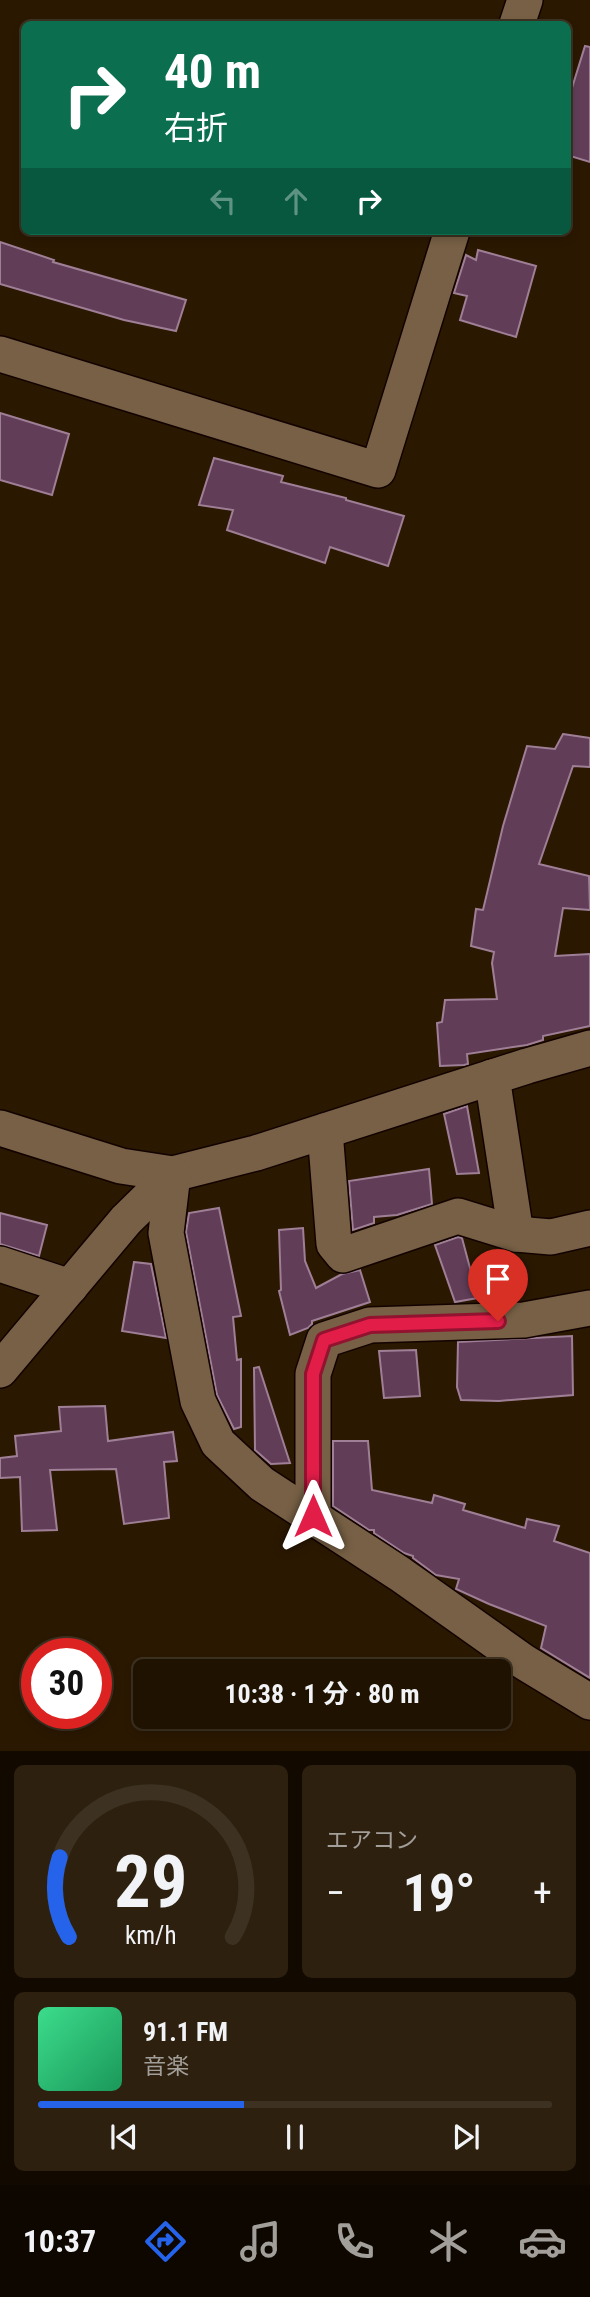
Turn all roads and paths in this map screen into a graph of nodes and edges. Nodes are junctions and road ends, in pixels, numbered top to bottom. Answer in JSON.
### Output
{"nodes":[{"id":1,"x":525,"y":0,"type":"edge"},
{"id":2,"x":518,"y":21,"type":"edge"},
{"id":3,"x":451,"y":235,"type":"edge"},
{"id":4,"x":0,"y":354,"type":"edge"},
{"id":5,"x":590,"y":1048,"type":"edge"},
{"id":6,"x":492,"y":1077,"type":"junction"},
{"id":7,"x":0,"y":1128,"type":"edge"},
{"id":8,"x":325,"y":1131,"type":"junction"},
{"id":9,"x":173,"y":1174,"type":"junction"},
{"id":10,"x":590,"y":1228,"type":"edge"},
{"id":11,"x":516,"y":1234,"type":"junction"},
{"id":12,"x":0,"y":1264,"type":"edge"},
{"id":13,"x":70,"y":1287,"type":"junction"},
{"id":14,"x":590,"y":1308,"type":"edge"},
{"id":15,"x":0,"y":1370,"type":"edge"},
{"id":16,"x":313,"y":1516,"type":"junction"},
{"id":17,"x":590,"y":1702,"type":"edge"}],
"edges":[{"from":1,"to":2,"type":"street"},
{"from":3,"to":4,"type":"street"},
{"from":5,"to":6,"type":"street"},
{"from":6,"to":8,"type":"street"},
{"from":6,"to":11,"type":"street"},
{"from":7,"to":9,"type":"street"},
{"from":8,"to":9,"type":"street"},
{"from":8,"to":11,"type":"street"},
{"from":9,"to":13,"type":"street"},
{"from":9,"to":16,"type":"street"},
{"from":10,"to":11,"type":"street"},
{"from":12,"to":13,"type":"street"},
{"from":13,"to":15,"type":"street"},
{"from":14,"to":16,"type":"street"},
{"from":16,"to":17,"type":"street"}]}
